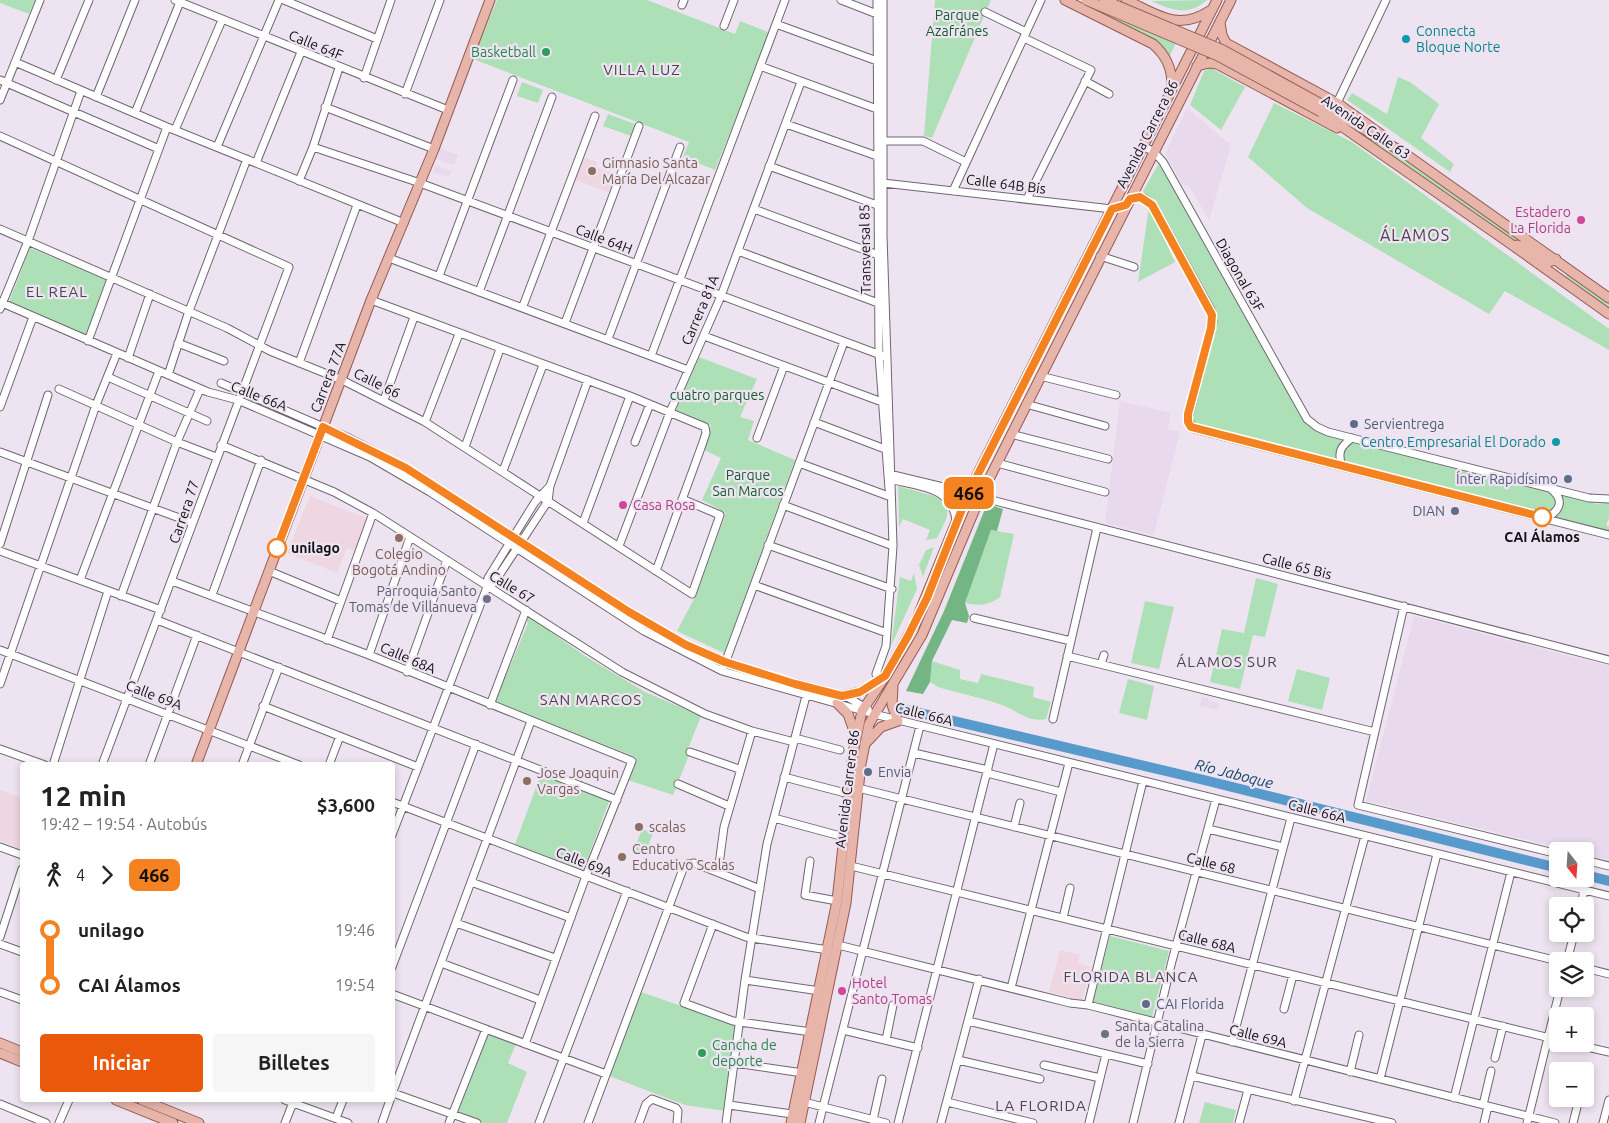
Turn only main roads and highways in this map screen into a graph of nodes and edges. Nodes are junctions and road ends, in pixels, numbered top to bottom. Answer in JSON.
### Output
{"nodes":[{"id":1,"x":490,"y":0,"type":"edge"},
{"id":2,"x":1065,"y":0,"type":"edge"},
{"id":3,"x":1086,"y":0,"type":"edge"},
{"id":4,"x":1104,"y":0,"type":"edge"},
{"id":5,"x":1126,"y":0,"type":"edge"},
{"id":6,"x":1231,"y":0,"type":"edge"},
{"id":7,"x":1215,"y":4,"type":"edge"},
{"id":8,"x":1220,"y":21,"type":"junction"},
{"id":9,"x":1197,"y":66,"type":"junction"},
{"id":10,"x":1172,"y":88,"type":"junction"},
{"id":11,"x":1322,"y":109,"type":"junction"},
{"id":12,"x":1363,"y":140,"type":"junction"},
{"id":13,"x":1404,"y":153,"type":"junction"},
{"id":14,"x":1508,"y":242,"type":"junction"},
{"id":15,"x":1556,"y":259,"type":"junction"},
{"id":16,"x":1609,"y":298,"type":"edge"},
{"id":17,"x":1609,"y":314,"type":"edge"},
{"id":18,"x":885,"y":676,"type":"junction"},
{"id":19,"x":894,"y":685,"type":"junction"},
{"id":20,"x":856,"y":734,"type":"junction"},
{"id":21,"x":864,"y":744,"type":"junction"},
{"id":22,"x":197,"y":762,"type":"edge"},
{"id":23,"x":0,"y":1043,"type":"edge"},
{"id":24,"x":20,"y":1051,"type":"edge"},
{"id":25,"x":0,"y":1053,"type":"edge"},
{"id":26,"x":20,"y":1061,"type":"edge"},
{"id":27,"x":121,"y":1102,"type":"edge"},
{"id":28,"x":147,"y":1102,"type":"edge"},
{"id":29,"x":792,"y":1119,"type":"edge"},
{"id":30,"x":173,"y":1123,"type":"edge"},
{"id":31,"x":199,"y":1123,"type":"edge"},
{"id":32,"x":800,"y":1123,"type":"edge"}],
"edges":[{"from":1,"to":22,"type":"main road","name":"Carrera 77A"},
{"from":2,"to":10,"type":"main road"},
{"from":3,"to":11,"type":"main road","name":"Avenida Calle 63","bridge":true},
{"from":4,"to":11,"type":"main road","name":"Avenida Calle 63","bridge":true},
{"from":5,"to":7,"type":"main road"},
{"from":6,"to":8,"type":"main road","name":"Avenida Carrera 86"},
{"from":7,"to":10,"type":"main road","name":"Avenida Carrera 86"},
{"from":8,"to":9,"type":"main road","name":"Avenida Carrera 86"},
{"from":8,"to":13,"type":"main road"},
{"from":9,"to":12,"type":"main road"},
{"from":9,"to":19,"type":"main road","name":"Avenida Carrera 86"},
{"from":10,"to":18,"type":"main road","name":"Avenida Carrera 86"},
{"from":11,"to":12,"type":"main road","name":"Avenida Calle 63"},
{"from":11,"to":13,"type":"main road","name":"Avenida Calle 63"},
{"from":12,"to":14,"type":"main road","name":"Avenida Calle 63"},
{"from":13,"to":15,"type":"main road","name":"Avenida Calle 63"},
{"from":14,"to":15,"type":"main road"},
{"from":14,"to":17,"type":"main road","name":"Avenida Calle 63"},
{"from":15,"to":16,"type":"main road","name":"Avenida Calle 63"},
{"from":18,"to":20,"type":"main road","name":"Avenida Carrera 86"},
{"from":18,"to":20,"type":"main road"},
{"from":19,"to":21,"type":"main road","name":"Avenida Carrera 86"},
{"from":19,"to":21,"type":"main road"},
{"from":20,"to":29,"type":"main road","name":"Avenida Carrera 86"},
{"from":21,"to":32,"type":"main road","name":"Avenida Carrera 86"},
{"from":23,"to":24,"type":"main road"},
{"from":25,"to":26,"type":"main road"},
{"from":27,"to":30,"type":"main road"},
{"from":28,"to":31,"type":"main road"}]}
